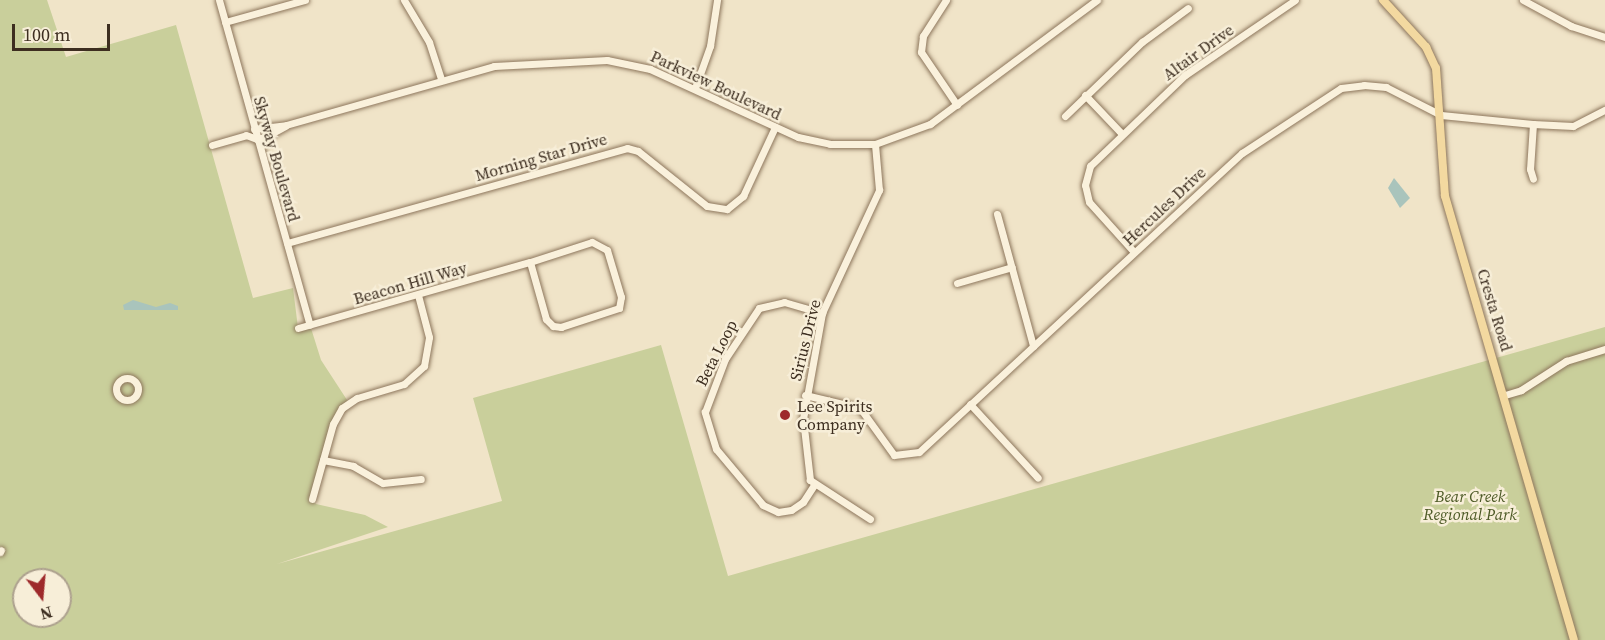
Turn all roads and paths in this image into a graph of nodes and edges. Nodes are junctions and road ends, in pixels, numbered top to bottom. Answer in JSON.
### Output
{"nodes":[{"id":1,"x":219,"y":0,"type":"edge"},
{"id":2,"x":305,"y":0,"type":"edge"},
{"id":3,"x":404,"y":0,"type":"edge"},
{"id":4,"x":717,"y":0,"type":"edge"},
{"id":5,"x":946,"y":0,"type":"edge"},
{"id":6,"x":1097,"y":0,"type":"edge"},
{"id":7,"x":1295,"y":0,"type":"edge"},
{"id":8,"x":1383,"y":0,"type":"edge"},
{"id":9,"x":1523,"y":0,"type":"edge"},
{"id":10,"x":1188,"y":8,"type":"dead end"},
{"id":11,"x":225,"y":22,"type":"junction"},
{"id":12,"x":1605,"y":37,"type":"edge"},
{"id":13,"x":441,"y":80,"type":"junction"},
{"id":14,"x":695,"y":88,"type":"junction"},
{"id":15,"x":1085,"y":95,"type":"junction"},
{"id":16,"x":957,"y":105,"type":"junction"},
{"id":17,"x":1605,"y":110,"type":"edge"},
{"id":18,"x":1441,"y":115,"type":"junction"},
{"id":19,"x":1065,"y":116,"type":"dead end"},
{"id":20,"x":1533,"y":124,"type":"junction"},
{"id":21,"x":286,"y":125,"type":"junction"},
{"id":22,"x":775,"y":127,"type":"junction"},
{"id":23,"x":254,"y":129,"type":"junction"},
{"id":24,"x":1122,"y":134,"type":"junction"},
{"id":25,"x":257,"y":139,"type":"junction"},
{"id":26,"x":875,"y":144,"type":"junction"},
{"id":27,"x":212,"y":145,"type":"dead end"},
{"id":28,"x":1533,"y":179,"type":"dead end"},
{"id":29,"x":997,"y":214,"type":"dead end"},
{"id":30,"x":287,"y":243,"type":"junction"},
{"id":31,"x":1134,"y":252,"type":"junction"},
{"id":32,"x":530,"y":262,"type":"junction"},
{"id":33,"x":1012,"y":267,"type":"junction"},
{"id":34,"x":957,"y":283,"type":"dead end"},
{"id":35,"x":418,"y":295,"type":"junction"},
{"id":36,"x":822,"y":313,"type":"junction"},
{"id":37,"x":310,"y":325,"type":"junction"},
{"id":38,"x":298,"y":328,"type":"dead end"},
{"id":39,"x":1033,"y":346,"type":"junction"},
{"id":40,"x":1605,"y":349,"type":"edge"},
{"id":41,"x":805,"y":395,"type":"junction"},
{"id":42,"x":1505,"y":395,"type":"junction"},
{"id":43,"x":970,"y":404,"type":"junction"},
{"id":44,"x":323,"y":460,"type":"junction"},
{"id":45,"x":420,"y":478,"type":"dead end"},
{"id":46,"x":1038,"y":478,"type":"dead end"},
{"id":47,"x":814,"y":485,"type":"junction"},
{"id":48,"x":312,"y":499,"type":"dead end"},
{"id":49,"x":870,"y":519,"type":"dead end"},
{"id":50,"x":1574,"y":640,"type":"edge"}],
"edges":[{"from":1,"to":11,"type":"street","name":"Skyway Boulevard"},
{"from":2,"to":11,"type":"street"},
{"from":3,"to":13,"type":"street"},
{"from":4,"to":14,"type":"street"},
{"from":5,"to":16,"type":"street"},
{"from":6,"to":16,"type":"street","name":"Parkview Boulevard"},
{"from":7,"to":24,"type":"street","name":"Altair Drive"},
{"from":8,"to":18,"type":"main road","name":"Cresta Road"},
{"from":9,"to":12,"type":"street"},
{"from":10,"to":15,"type":"street"},
{"from":11,"to":23,"type":"street","name":"Skyway Boulevard"},
{"from":13,"to":14,"type":"street","name":"Parkview Boulevard"},
{"from":13,"to":21,"type":"street","name":"Parkview Boulevard"},
{"from":14,"to":22,"type":"street","name":"Parkview Boulevard"},
{"from":15,"to":19,"type":"street"},
{"from":15,"to":24,"type":"street"},
{"from":16,"to":26,"type":"street","name":"Parkview Boulevard"},
{"from":17,"to":20,"type":"street","name":"Hercules Drive"},
{"from":18,"to":20,"type":"street","name":"Hercules Drive"},
{"from":18,"to":31,"type":"street","name":"Hercules Drive"},
{"from":18,"to":42,"type":"main road","name":"Cresta Road"},
{"from":20,"to":28,"type":"street"},
{"from":21,"to":23,"type":"street","name":"Parkview Boulevard"},
{"from":21,"to":25,"type":"street","name":"Parkview Boulevard"},
{"from":22,"to":26,"type":"street","name":"Parkview Boulevard"},
{"from":22,"to":30,"type":"street","name":"Morning Star Drive"},
{"from":23,"to":25,"type":"street","name":"Skyway Boulevard"},
{"from":24,"to":31,"type":"street","name":"Altair Drive"},
{"from":25,"to":27,"type":"street","name":"Parkview Boulevard"},
{"from":25,"to":30,"type":"street","name":"Skyway Boulevard"},
{"from":26,"to":36,"type":"street","name":"Sirius Drive"},
{"from":29,"to":33,"type":"street"},
{"from":30,"to":37,"type":"street","name":"Skyway Boulevard"},
{"from":31,"to":39,"type":"street","name":"Hercules Drive"},
{"from":32,"to":32,"type":"street","name":"Beacon Hill Way"},
{"from":32,"to":35,"type":"street","name":"Beacon Hill Way"},
{"from":33,"to":34,"type":"street"},
{"from":33,"to":39,"type":"street"},
{"from":35,"to":37,"type":"street","name":"Beacon Hill Way"},
{"from":35,"to":44,"type":"street"},
{"from":36,"to":41,"type":"street","name":"Sirius Drive"},
{"from":36,"to":47,"type":"street","name":"Beta Loop"},
{"from":37,"to":38,"type":"street","name":"Beacon Hill Way"},
{"from":39,"to":43,"type":"street","name":"Hercules Drive"},
{"from":40,"to":42,"type":"street"},
{"from":41,"to":43,"type":"street","name":"Hercules Drive"},
{"from":41,"to":47,"type":"street","name":"Sirius Drive"},
{"from":42,"to":50,"type":"main road","name":"Cresta Road"},
{"from":43,"to":46,"type":"street"},
{"from":44,"to":45,"type":"street"},
{"from":44,"to":48,"type":"street"},
{"from":47,"to":49,"type":"street"}]}
